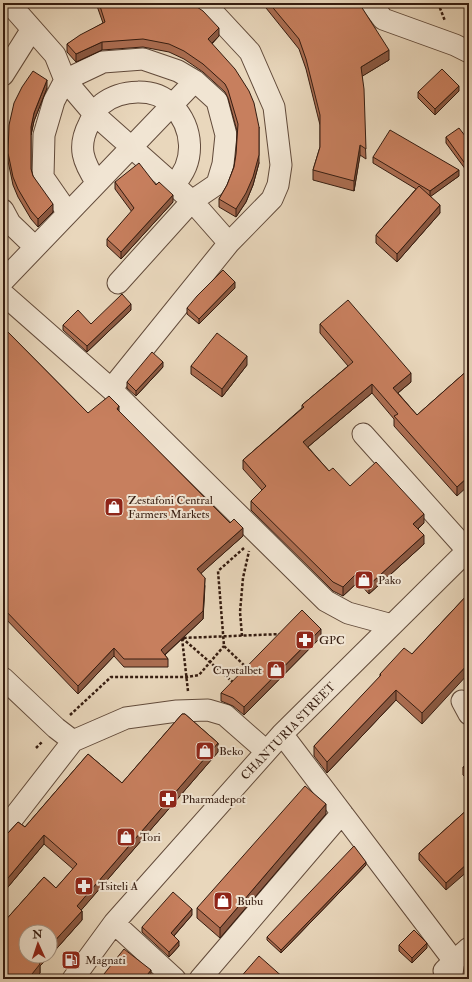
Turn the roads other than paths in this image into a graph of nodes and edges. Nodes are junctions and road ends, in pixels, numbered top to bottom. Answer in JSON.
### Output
{"nodes":[{"id":1,"x":9,"y":3,"type":"edge"},
{"id":2,"x":199,"y":3,"type":"edge"},
{"id":3,"x":371,"y":3,"type":"edge"},
{"id":4,"x":32,"y":29,"type":"junction"},
{"id":5,"x":469,"y":52,"type":"edge"},
{"id":6,"x":3,"y":75,"type":"edge"},
{"id":7,"x":65,"y":80,"type":"junction"},
{"id":8,"x":195,"y":81,"type":"junction"},
{"id":9,"x":172,"y":105,"type":"junction"},
{"id":10,"x":94,"y":114,"type":"junction"},
{"id":11,"x":131,"y":147,"type":"junction"},
{"id":12,"x":97,"y":183,"type":"junction"},
{"id":13,"x":174,"y":184,"type":"junction"},
{"id":14,"x":192,"y":201,"type":"junction"},
{"id":15,"x":3,"y":210,"type":"edge"},
{"id":16,"x":68,"y":213,"type":"junction"},
{"id":17,"x":229,"y":243,"type":"junction"},
{"id":18,"x":35,"y":247,"type":"junction"},
{"id":19,"x":3,"y":281,"type":"edge"},
{"id":20,"x":118,"y":284,"type":"dead end"},
{"id":21,"x":3,"y":294,"type":"edge"},
{"id":22,"x":111,"y":389,"type":"junction"},
{"id":23,"x":363,"y":434,"type":"dead end"},
{"id":24,"x":468,"y":549,"type":"edge"},
{"id":25,"x":392,"y":624,"type":"junction"},
{"id":26,"x":3,"y":678,"type":"edge"},
{"id":27,"x":282,"y":734,"type":"junction"},
{"id":28,"x":74,"y":741,"type":"junction"},
{"id":29,"x":266,"y":751,"type":"junction"},
{"id":30,"x":342,"y":813,"type":"junction"},
{"id":31,"x":3,"y":831,"type":"edge"},
{"id":32,"x":114,"y":923,"type":"junction"},
{"id":33,"x":458,"y":962,"type":"edge"},
{"id":34,"x":73,"y":979,"type":"edge"},
{"id":35,"x":175,"y":979,"type":"edge"},
{"id":36,"x":200,"y":979,"type":"edge"},
{"id":37,"x":437,"y":979,"type":"edge"}],
"edges":[{"from":1,"to":4,"type":"street"},
{"from":2,"to":17,"type":"street"},
{"from":3,"to":5,"type":"street"},
{"from":4,"to":6,"type":"street"},
{"from":4,"to":7,"type":"street"},
{"from":7,"to":8,"type":"street"},
{"from":7,"to":10,"type":"street"},
{"from":7,"to":16,"type":"street"},
{"from":8,"to":9,"type":"street"},
{"from":8,"to":14,"type":"street"},
{"from":9,"to":10,"type":"street"},
{"from":9,"to":11,"type":"street"},
{"from":9,"to":13,"type":"street"},
{"from":10,"to":11,"type":"street"},
{"from":10,"to":12,"type":"street"},
{"from":11,"to":12,"type":"street"},
{"from":11,"to":13,"type":"street"},
{"from":12,"to":16,"type":"street"},
{"from":13,"to":14,"type":"street"},
{"from":14,"to":17,"type":"street"},
{"from":14,"to":20,"type":"street"},
{"from":15,"to":18,"type":"street"},
{"from":16,"to":18,"type":"street"},
{"from":17,"to":22,"type":"street"},
{"from":18,"to":19,"type":"street"},
{"from":21,"to":22,"type":"street"},
{"from":22,"to":25,"type":"street"},
{"from":23,"to":24,"type":"street"},
{"from":24,"to":25,"type":"street","name":"CHANTURIA STREET"},
{"from":25,"to":27,"type":"street","name":"CHANTURIA STREET"},
{"from":26,"to":28,"type":"street"},
{"from":27,"to":29,"type":"street","name":"CHANTURIA STREET"},
{"from":27,"to":30,"type":"street"},
{"from":28,"to":29,"type":"street"},
{"from":28,"to":31,"type":"street"},
{"from":29,"to":32,"type":"street","name":"CHANTURIA STREET"},
{"from":30,"to":33,"type":"street"},
{"from":30,"to":36,"type":"street"},
{"from":32,"to":34,"type":"street","name":"CHANTURIA STREET"},
{"from":32,"to":35,"type":"street"},
{"from":33,"to":37,"type":"street"}]}
